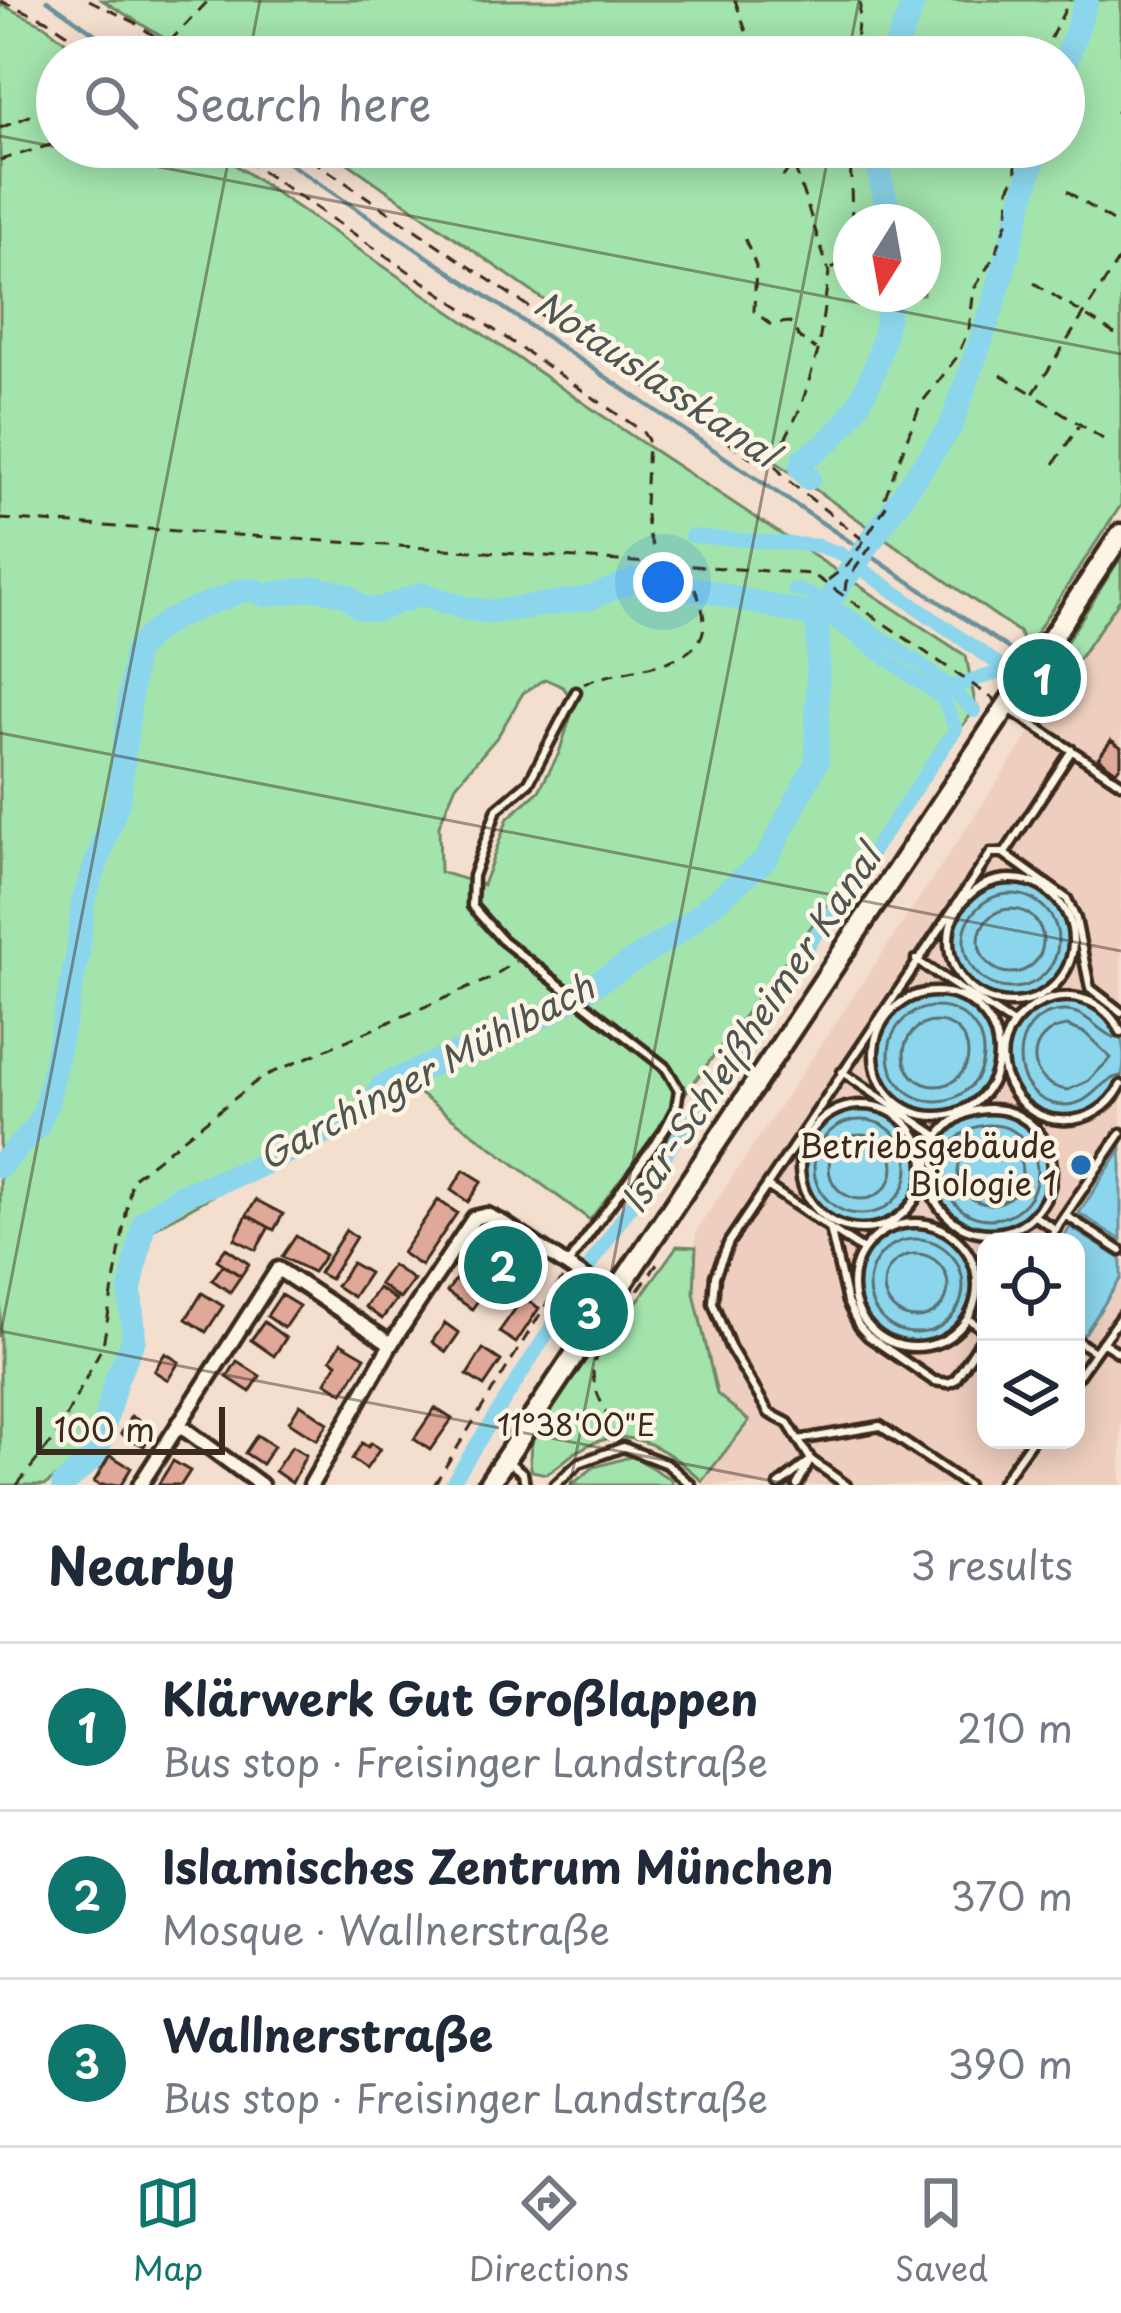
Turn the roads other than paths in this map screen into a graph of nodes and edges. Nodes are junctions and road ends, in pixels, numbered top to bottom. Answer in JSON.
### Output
{"nodes":[{"id":1,"x":1121,"y":533,"type":"edge"},
{"id":2,"x":576,"y":692,"type":"road end"},
{"id":3,"x":1001,"y":704,"type":"junction"},
{"id":4,"x":1072,"y":751,"type":"junction"},
{"id":5,"x":1121,"y":783,"type":"edge"},
{"id":6,"x":1004,"y":854,"type":"junction"},
{"id":7,"x":958,"y":903,"type":"junction"},
{"id":8,"x":1073,"y":920,"type":"junction"},
{"id":9,"x":916,"y":960,"type":"junction"},
{"id":10,"x":972,"y":997,"type":"junction"},
{"id":11,"x":1039,"y":999,"type":"junction"},
{"id":12,"x":1103,"y":1005,"type":"junction"},
{"id":13,"x":1121,"y":1012,"type":"edge"},
{"id":14,"x":882,"y":1017,"type":"junction"},
{"id":15,"x":1013,"y":1024,"type":"junction"},
{"id":16,"x":1121,"y":1032,"type":"edge"},
{"id":17,"x":1000,"y":1057,"type":"junction"},
{"id":18,"x":842,"y":1072,"type":"junction"},
{"id":19,"x":1120,"y":1092,"type":"edge"},
{"id":20,"x":898,"y":1110,"type":"junction"},
{"id":21,"x":1031,"y":1110,"type":"junction"},
{"id":22,"x":962,"y":1113,"type":"junction"},
{"id":23,"x":1024,"y":1120,"type":"junction"},
{"id":24,"x":806,"y":1133,"type":"junction"},
{"id":25,"x":1121,"y":1133,"type":"edge"},
{"id":26,"x":939,"y":1137,"type":"junction"},
{"id":27,"x":926,"y":1170,"type":"junction"},
{"id":28,"x":767,"y":1186,"type":"junction"},
{"id":29,"x":1033,"y":1215,"type":"junction"},
{"id":30,"x":1065,"y":1215,"type":"junction"},
{"id":31,"x":827,"y":1224,"type":"junction"},
{"id":32,"x":961,"y":1225,"type":"junction"},
{"id":33,"x":890,"y":1226,"type":"junction"},
{"id":34,"x":1055,"y":1229,"type":"junction"},
{"id":35,"x":1053,"y":1233,"type":"edge"},
{"id":36,"x":953,"y":1236,"type":"junction"},
{"id":37,"x":863,"y":1250,"type":"junction"},
{"id":38,"x":1121,"y":1251,"type":"edge"},
{"id":39,"x":570,"y":1268,"type":"junction"},
{"id":40,"x":614,"y":1297,"type":"junction"},
{"id":41,"x":1121,"y":1316,"type":"edge"},
{"id":42,"x":968,"y":1319,"type":"junction"},
{"id":43,"x":977,"y":1326,"type":"edge"},
{"id":44,"x":980,"y":1341,"type":"edge"},
{"id":45,"x":1078,"y":1341,"type":"edge"},
{"id":46,"x":1102,"y":1342,"type":"junction"},
{"id":47,"x":391,"y":1344,"type":"junction"},
{"id":48,"x":900,"y":1345,"type":"junction"},
{"id":49,"x":1095,"y":1352,"type":"junction"},
{"id":50,"x":894,"y":1354,"type":"junction"},
{"id":51,"x":1121,"y":1354,"type":"edge"},
{"id":52,"x":1085,"y":1366,"type":"edge"},
{"id":53,"x":179,"y":1425,"type":"junction"},
{"id":54,"x":797,"y":1440,"type":"junction"},
{"id":55,"x":1026,"y":1449,"type":"edge"},
{"id":56,"x":504,"y":1459,"type":"junction"},
{"id":57,"x":811,"y":1460,"type":"junction"},
{"id":58,"x":140,"y":1485,"type":"edge"},
{"id":59,"x":261,"y":1485,"type":"edge"},
{"id":60,"x":310,"y":1485,"type":"edge"},
{"id":61,"x":488,"y":1485,"type":"edge"},
{"id":62,"x":525,"y":1485,"type":"edge"},
{"id":63,"x":555,"y":1485,"type":"edge"},
{"id":64,"x":691,"y":1485,"type":"edge"},
{"id":65,"x":779,"y":1485,"type":"edge"},
{"id":66,"x":797,"y":1485,"type":"edge"},
{"id":67,"x":846,"y":1485,"type":"edge"},
{"id":68,"x":967,"y":1485,"type":"edge"},
{"id":69,"x":1000,"y":1485,"type":"edge"}],
"edges":[{"from":1,"to":3,"type":"main road"},
{"from":2,"to":39,"type":"lane"},
{"from":3,"to":4,"type":"lane"},
{"from":3,"to":40,"type":"main road"},
{"from":4,"to":5,"type":"lane"},
{"from":4,"to":6,"type":"lane"},
{"from":6,"to":7,"type":"lane"},
{"from":6,"to":8,"type":"lane"},
{"from":7,"to":8,"type":"lane"},
{"from":7,"to":9,"type":"lane"},
{"from":7,"to":10,"type":"lane"},
{"from":8,"to":11,"type":"lane"},
{"from":8,"to":12,"type":"lane"},
{"from":9,"to":10,"type":"lane"},
{"from":9,"to":14,"type":"lane"},
{"from":10,"to":11,"type":"lane"},
{"from":10,"to":14,"type":"lane"},
{"from":10,"to":15,"type":"lane"},
{"from":10,"to":17,"type":"lane"},
{"from":11,"to":12,"type":"lane"},
{"from":11,"to":15,"type":"lane"},
{"from":12,"to":13,"type":"lane"},
{"from":12,"to":16,"type":"lane"},
{"from":14,"to":18,"type":"lane"},
{"from":14,"to":20,"type":"lane"},
{"from":15,"to":17,"type":"lane"},
{"from":17,"to":21,"type":"lane"},
{"from":17,"to":22,"type":"lane"},
{"from":18,"to":20,"type":"lane"},
{"from":18,"to":24,"type":"lane"},
{"from":19,"to":21,"type":"lane"},
{"from":20,"to":22,"type":"lane"},
{"from":20,"to":24,"type":"lane"},
{"from":20,"to":26,"type":"lane"},
{"from":20,"to":27,"type":"lane"},
{"from":21,"to":23,"type":"lane"},
{"from":22,"to":23,"type":"lane"},
{"from":22,"to":26,"type":"lane"},
{"from":23,"to":29,"type":"lane"},
{"from":24,"to":28,"type":"lane"},
{"from":24,"to":31,"type":"lane"},
{"from":25,"to":30,"type":"lane"},
{"from":26,"to":27,"type":"lane"},
{"from":27,"to":32,"type":"lane"},
{"from":27,"to":33,"type":"lane"},
{"from":28,"to":31,"type":"lane"},
{"from":28,"to":54,"type":"lane"},
{"from":29,"to":32,"type":"lane"},
{"from":29,"to":34,"type":"lane"},
{"from":30,"to":34,"type":"lane"},
{"from":30,"to":38,"type":"lane"},
{"from":31,"to":33,"type":"lane"},
{"from":31,"to":37,"type":"lane"},
{"from":31,"to":50,"type":"lane"},
{"from":32,"to":36,"type":"lane"},
{"from":33,"to":36,"type":"lane"},
{"from":33,"to":37,"type":"lane"},
{"from":34,"to":35,"type":"lane"},
{"from":36,"to":42,"type":"lane"},
{"from":37,"to":48,"type":"lane"},
{"from":39,"to":40,"type":"street"},
{"from":39,"to":47,"type":"street"},
{"from":40,"to":56,"type":"main road"},
{"from":41,"to":46,"type":"lane"},
{"from":42,"to":43,"type":"lane"},
{"from":42,"to":48,"type":"lane"},
{"from":44,"to":50,"type":"lane"},
{"from":45,"to":49,"type":"lane"},
{"from":46,"to":49,"type":"lane"},
{"from":46,"to":51,"type":"lane"},
{"from":47,"to":53,"type":"street"},
{"from":47,"to":60,"type":"street"},
{"from":48,"to":50,"type":"lane"},
{"from":49,"to":52,"type":"lane"},
{"from":53,"to":58,"type":"street"},
{"from":53,"to":59,"type":"street"},
{"from":54,"to":57,"type":"lane"},
{"from":54,"to":68,"type":"lane"},
{"from":55,"to":69,"type":"lane"},
{"from":56,"to":61,"type":"main road"},
{"from":56,"to":62,"type":"lane"},
{"from":57,"to":65,"type":"lane"},
{"from":57,"to":66,"type":"lane"},
{"from":57,"to":67,"type":"lane"},
{"from":63,"to":64,"type":"lane"}]}
